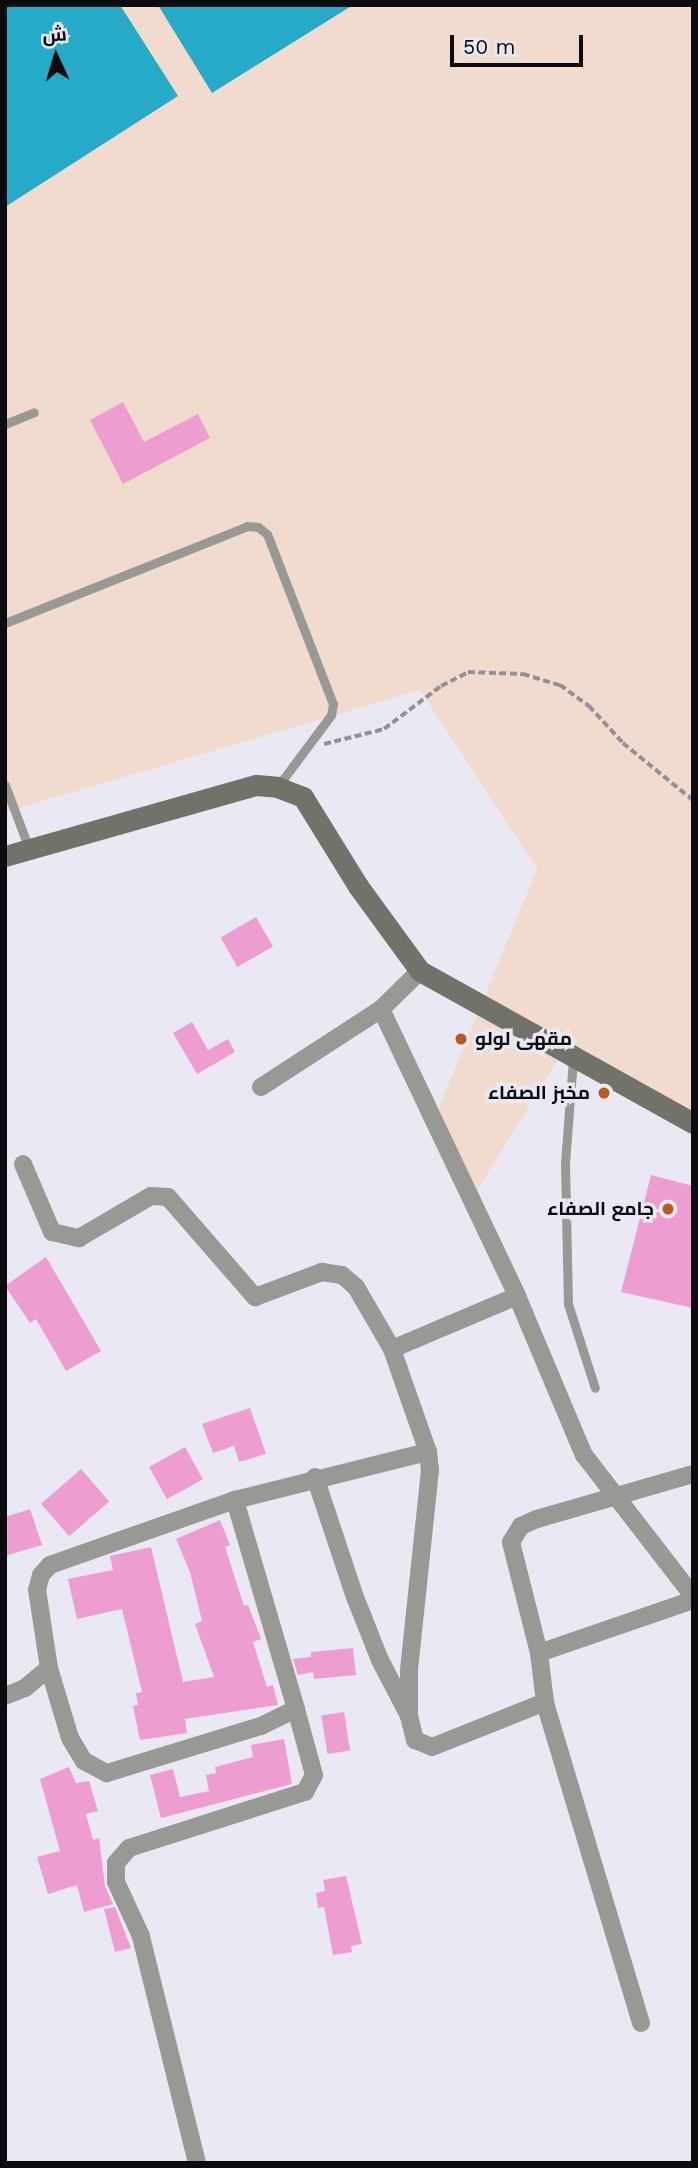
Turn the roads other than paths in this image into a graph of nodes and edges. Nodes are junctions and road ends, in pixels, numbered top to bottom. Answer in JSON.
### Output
{"nodes":[{"id":1,"x":34,"y":412,"type":"dead end"},
{"id":2,"x":5,"y":424,"type":"edge"},
{"id":3,"x":5,"y":622,"type":"edge"},
{"id":4,"x":5,"y":785,"type":"edge"},
{"id":5,"x":277,"y":787,"type":"junction"},
{"id":6,"x":29,"y":849,"type":"junction"},
{"id":7,"x":5,"y":856,"type":"edge"},
{"id":8,"x":420,"y":971,"type":"junction"},
{"id":9,"x":382,"y":1009,"type":"junction"},
{"id":10,"x":573,"y":1059,"type":"junction"},
{"id":11,"x":261,"y":1087,"type":"dead end"},
{"id":12,"x":693,"y":1123,"type":"edge"},
{"id":13,"x":23,"y":1164,"type":"dead end"},
{"id":14,"x":517,"y":1296,"type":"junction"},
{"id":15,"x":392,"y":1349,"type":"junction"},
{"id":16,"x":595,"y":1388,"type":"dead end"},
{"id":17,"x":428,"y":1452,"type":"junction"},
{"id":18,"x":693,"y":1474,"type":"edge"},
{"id":19,"x":315,"y":1477,"type":"junction"},
{"id":20,"x":235,"y":1500,"type":"junction"},
{"id":21,"x":616,"y":1500,"type":"junction"},
{"id":22,"x":693,"y":1598,"type":"edge"},
{"id":23,"x":539,"y":1653,"type":"junction"},
{"id":24,"x":49,"y":1668,"type":"junction"},
{"id":25,"x":5,"y":1696,"type":"edge"},
{"id":26,"x":545,"y":1702,"type":"junction"},
{"id":27,"x":296,"y":1709,"type":"junction"},
{"id":28,"x":409,"y":1716,"type":"junction"},
{"id":29,"x":641,"y":2023,"type":"dead end"},
{"id":30,"x":197,"y":2163,"type":"edge"}],
"edges":[{"from":1,"to":2,"type":"lane"},
{"from":3,"to":5,"type":"lane"},
{"from":4,"to":6,"type":"lane"},
{"from":5,"to":6,"type":"street"},
{"from":5,"to":8,"type":"street"},
{"from":6,"to":7,"type":"street"},
{"from":8,"to":9,"type":"street"},
{"from":8,"to":10,"type":"street"},
{"from":9,"to":11,"type":"street"},
{"from":9,"to":14,"type":"street"},
{"from":10,"to":12,"type":"street"},
{"from":10,"to":16,"type":"lane"},
{"from":13,"to":15,"type":"street"},
{"from":14,"to":15,"type":"street"},
{"from":14,"to":21,"type":"street"},
{"from":15,"to":17,"type":"street"},
{"from":17,"to":19,"type":"street"},
{"from":17,"to":28,"type":"street"},
{"from":18,"to":21,"type":"street"},
{"from":19,"to":20,"type":"street"},
{"from":19,"to":28,"type":"street"},
{"from":20,"to":24,"type":"street"},
{"from":20,"to":27,"type":"street"},
{"from":21,"to":22,"type":"street"},
{"from":21,"to":23,"type":"street"},
{"from":22,"to":23,"type":"street"},
{"from":23,"to":26,"type":"street"},
{"from":24,"to":25,"type":"street"},
{"from":24,"to":27,"type":"street"},
{"from":26,"to":28,"type":"street"},
{"from":26,"to":29,"type":"street"},
{"from":27,"to":30,"type":"street"}]}
